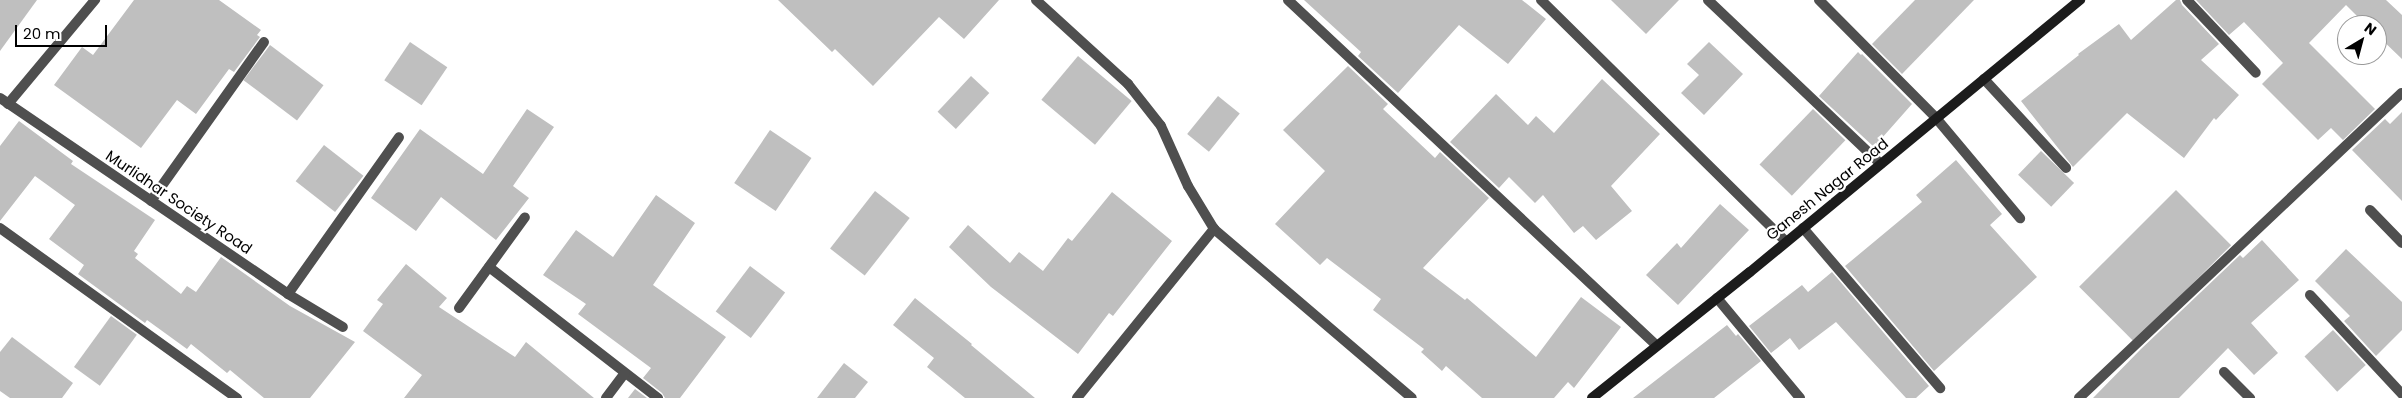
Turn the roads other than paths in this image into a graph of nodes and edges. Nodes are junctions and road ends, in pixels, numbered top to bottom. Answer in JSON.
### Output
{"nodes":[{"id":1,"x":95,"y":0,"type":"edge"},
{"id":2,"x":1036,"y":0,"type":"edge"},
{"id":3,"x":1288,"y":0,"type":"edge"},
{"id":4,"x":1541,"y":0,"type":"edge"},
{"id":5,"x":1708,"y":0,"type":"edge"},
{"id":6,"x":1819,"y":0,"type":"edge"},
{"id":7,"x":2186,"y":0,"type":"edge"},
{"id":8,"x":2074,"y":2,"type":"edge"},
{"id":9,"x":264,"y":42,"type":"dead end"},
{"id":10,"x":2256,"y":73,"type":"dead end"},
{"id":11,"x":1984,"y":79,"type":"junction"},
{"id":12,"x":2402,"y":93,"type":"edge"},
{"id":13,"x":4,"y":101,"type":"edge"},
{"id":14,"x":1936,"y":118,"type":"junction"},
{"id":15,"x":399,"y":137,"type":"dead end"},
{"id":16,"x":1881,"y":164,"type":"junction"},
{"id":17,"x":2066,"y":168,"type":"dead end"},
{"id":18,"x":151,"y":201,"type":"junction"},
{"id":19,"x":2370,"y":210,"type":"dead end"},
{"id":20,"x":524,"y":217,"type":"dead end"},
{"id":21,"x":2020,"y":218,"type":"dead end"},
{"id":22,"x":0,"y":228,"type":"edge"},
{"id":23,"x":1803,"y":228,"type":"junction"},
{"id":24,"x":1214,"y":229,"type":"junction"},
{"id":25,"x":1786,"y":242,"type":"junction"},
{"id":26,"x":2402,"y":243,"type":"edge"},
{"id":27,"x":489,"y":267,"type":"junction"},
{"id":28,"x":288,"y":294,"type":"junction"},
{"id":29,"x":2310,"y":295,"type":"dead end"},
{"id":30,"x":1717,"y":298,"type":"junction"},
{"id":31,"x":459,"y":308,"type":"dead end"},
{"id":32,"x":343,"y":327,"type":"dead end"},
{"id":33,"x":1656,"y":345,"type":"junction"},
{"id":34,"x":2224,"y":372,"type":"dead end"},
{"id":35,"x":625,"y":373,"type":"junction"},
{"id":36,"x":1940,"y":388,"type":"dead end"},
{"id":37,"x":2402,"y":394,"type":"edge"},
{"id":38,"x":237,"y":398,"type":"edge"},
{"id":39,"x":606,"y":398,"type":"edge"},
{"id":40,"x":658,"y":398,"type":"edge"},
{"id":41,"x":1076,"y":398,"type":"edge"},
{"id":42,"x":1412,"y":398,"type":"edge"},
{"id":43,"x":1592,"y":398,"type":"edge"},
{"id":44,"x":1800,"y":398,"type":"edge"},
{"id":45,"x":2078,"y":398,"type":"edge"},
{"id":46,"x":2250,"y":398,"type":"edge"}],
"edges":[{"from":1,"to":13,"type":"street"},
{"from":2,"to":24,"type":"street"},
{"from":3,"to":33,"type":"street"},
{"from":4,"to":25,"type":"street"},
{"from":5,"to":16,"type":"street"},
{"from":6,"to":14,"type":"street"},
{"from":7,"to":10,"type":"street"},
{"from":8,"to":11,"type":"street","name":"Ganesh Nagar Road"},
{"from":9,"to":18,"type":"street"},
{"from":11,"to":14,"type":"street","name":"Ganesh Nagar Road"},
{"from":11,"to":17,"type":"street"},
{"from":12,"to":45,"type":"street"},
{"from":13,"to":18,"type":"street","name":"Murlidhar Society Road"},
{"from":14,"to":16,"type":"street","name":"Ganesh Nagar Road"},
{"from":14,"to":21,"type":"street"},
{"from":15,"to":28,"type":"street"},
{"from":16,"to":23,"type":"street","name":"Ganesh Nagar Road"},
{"from":18,"to":28,"type":"street","name":"Murlidhar Society Road"},
{"from":19,"to":26,"type":"street"},
{"from":20,"to":27,"type":"street"},
{"from":22,"to":38,"type":"street"},
{"from":23,"to":25,"type":"street","name":"Ganesh Nagar Road"},
{"from":23,"to":36,"type":"street"},
{"from":24,"to":41,"type":"street"},
{"from":24,"to":42,"type":"street"},
{"from":25,"to":30,"type":"street","name":"Ganesh Nagar Road"},
{"from":27,"to":31,"type":"street"},
{"from":27,"to":35,"type":"street"},
{"from":28,"to":32,"type":"street","name":"Murlidhar Society Road"},
{"from":29,"to":37,"type":"street"},
{"from":30,"to":33,"type":"street","name":"Ganesh Nagar Road"},
{"from":30,"to":44,"type":"street"},
{"from":33,"to":43,"type":"street","name":"Ganesh Nagar Road"},
{"from":34,"to":46,"type":"street"},
{"from":35,"to":39,"type":"street"},
{"from":35,"to":40,"type":"street"}]}
